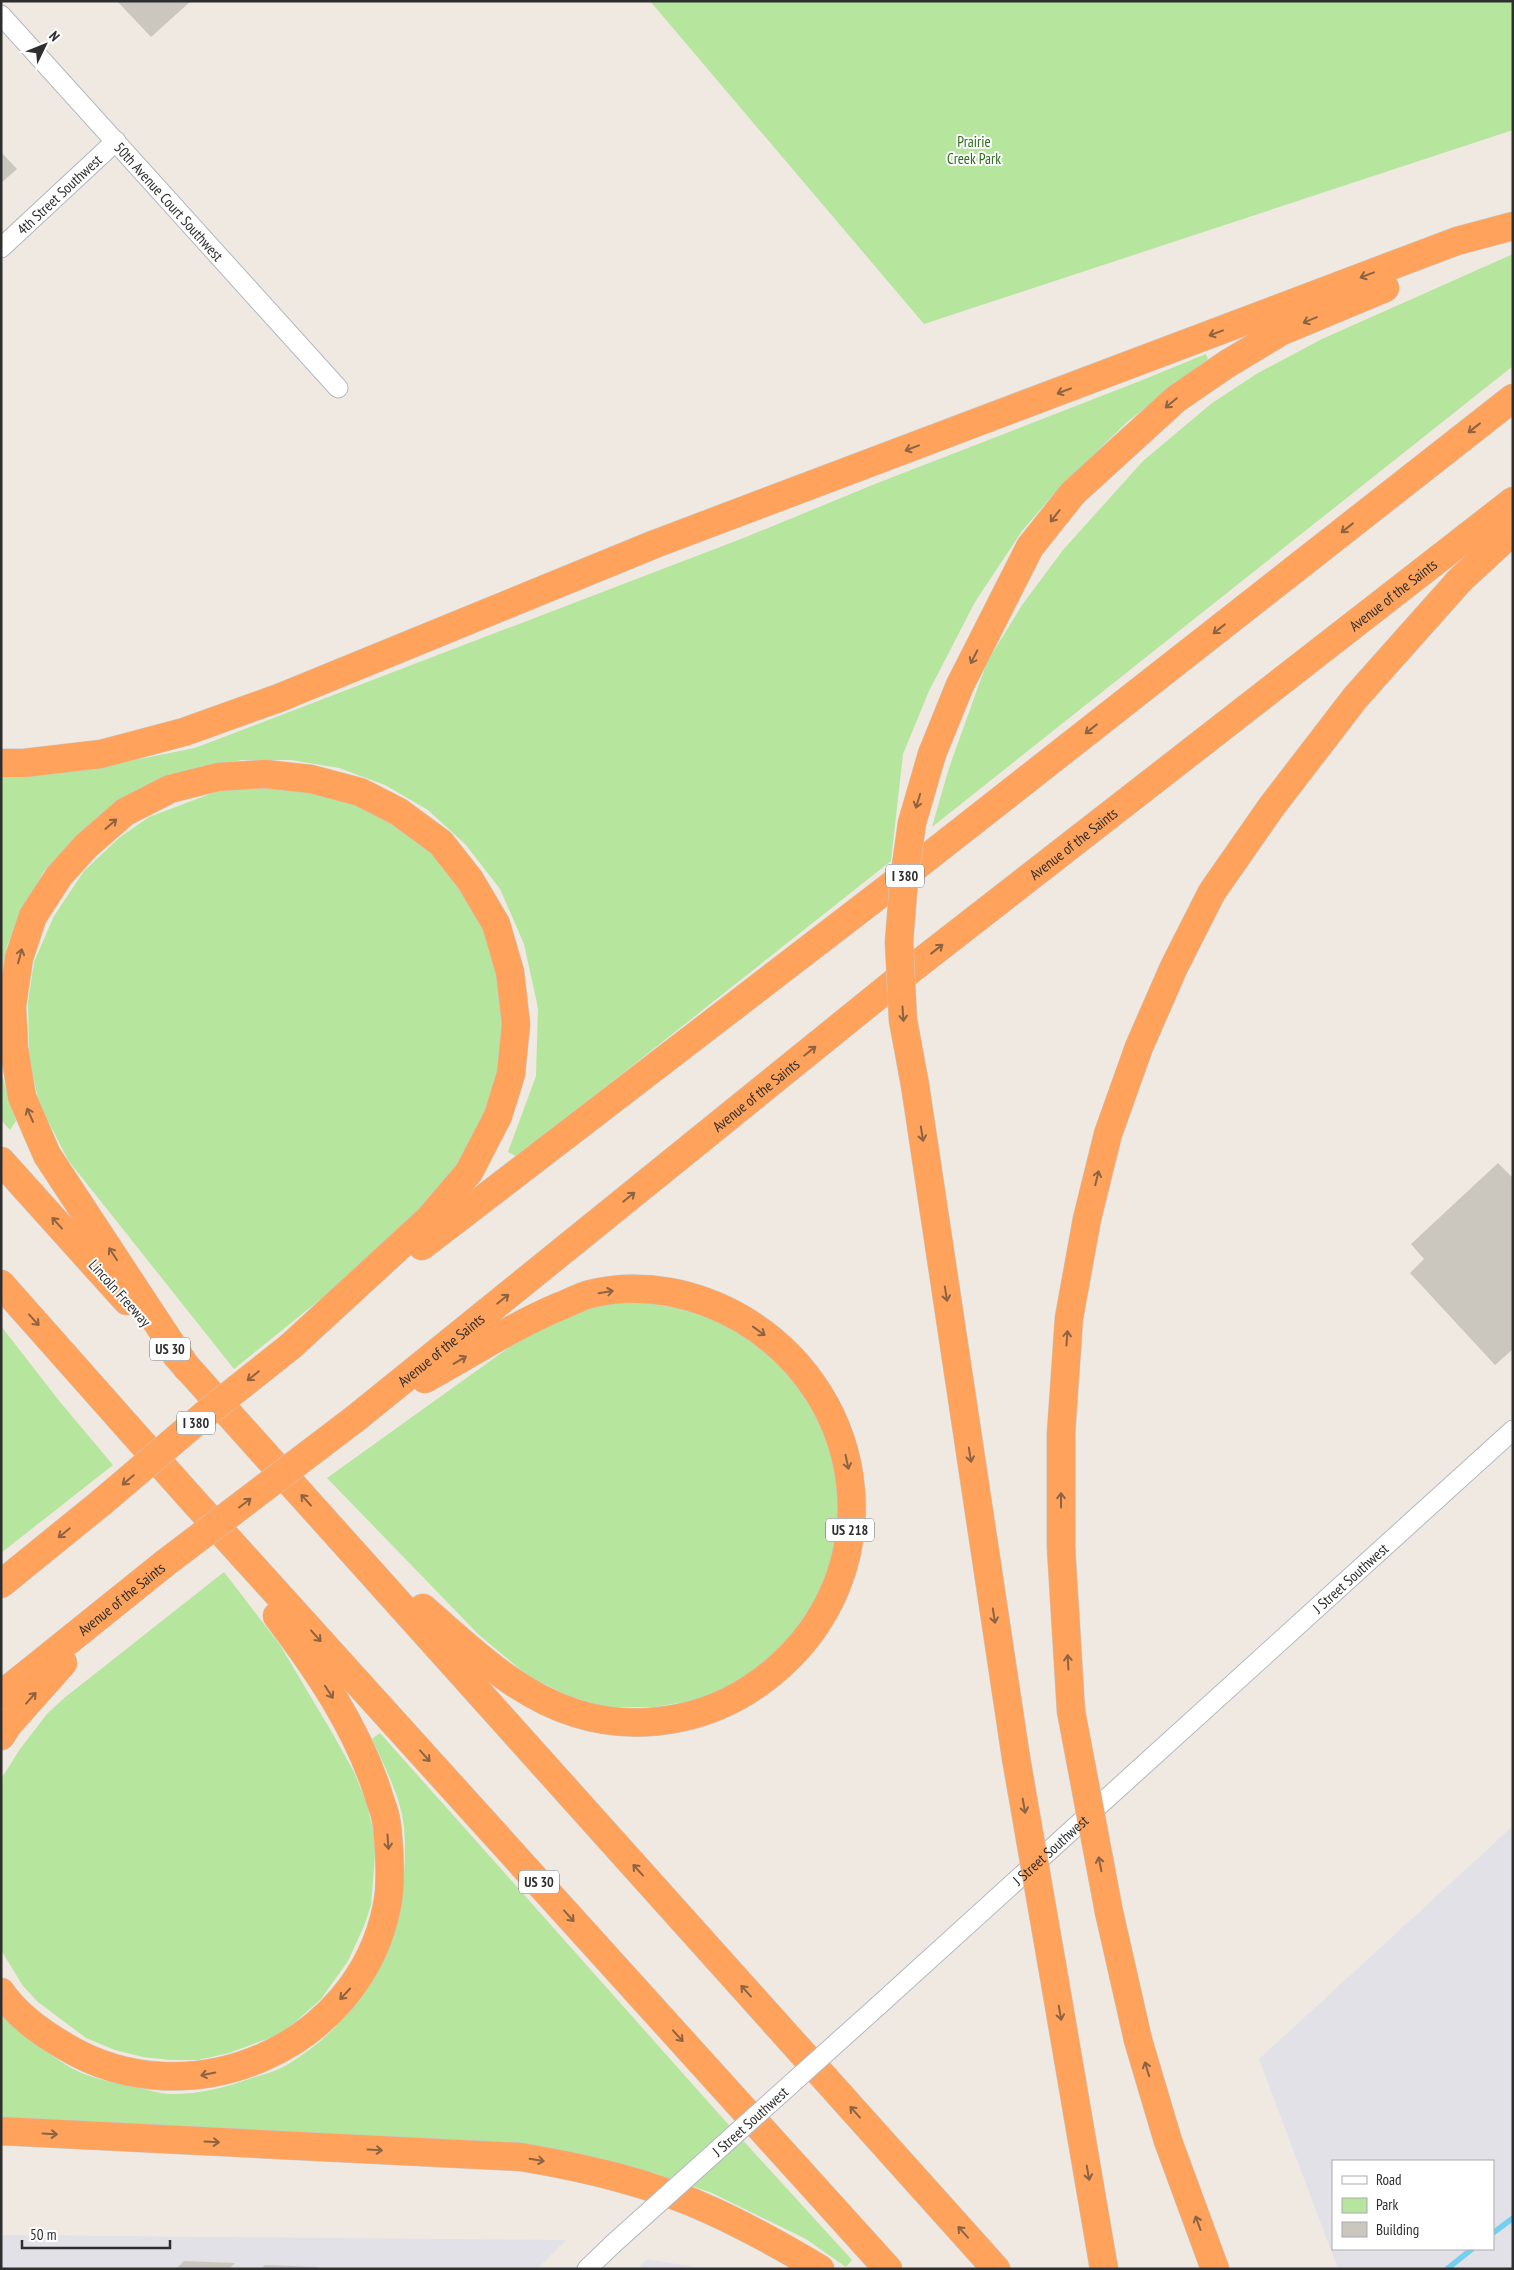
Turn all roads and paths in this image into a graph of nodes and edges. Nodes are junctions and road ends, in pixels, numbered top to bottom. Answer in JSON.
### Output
{"nodes":[{"id":1,"x":1,"y":15,"type":"edge"},
{"id":2,"x":116,"y":142,"type":"junction"},
{"id":3,"x":1513,"y":226,"type":"edge"},
{"id":4,"x":1,"y":248,"type":"edge"},
{"id":5,"x":338,"y":388,"type":"dead end"},
{"id":6,"x":1513,"y":398,"type":"edge"},
{"id":7,"x":1513,"y":500,"type":"edge"},
{"id":8,"x":1513,"y":531,"type":"edge"},
{"id":9,"x":1,"y":763,"type":"edge"},
{"id":10,"x":1,"y":1161,"type":"edge"},
{"id":11,"x":1,"y":1284,"type":"edge"},
{"id":12,"x":291,"y":1346,"type":"junction"},
{"id":13,"x":187,"y":1368,"type":"junction"},
{"id":14,"x":356,"y":1418,"type":"junction"},
{"id":15,"x":1513,"y":1430,"type":"edge"},
{"id":16,"x":189,"y":1496,"type":"junction"},
{"id":17,"x":339,"y":1536,"type":"junction"},
{"id":18,"x":1,"y":1584,"type":"edge"},
{"id":19,"x":122,"y":1599,"type":"junction"},
{"id":20,"x":1,"y":1695,"type":"edge"},
{"id":21,"x":1,"y":1736,"type":"edge"},
{"id":22,"x":1,"y":1992,"type":"edge"},
{"id":23,"x":1,"y":2131,"type":"edge"},
{"id":24,"x":1102,"y":2261,"type":"edge"},
{"id":25,"x":587,"y":2269,"type":"edge"},
{"id":26,"x":820,"y":2269,"type":"edge"},
{"id":27,"x":888,"y":2269,"type":"edge"},
{"id":28,"x":996,"y":2269,"type":"edge"},
{"id":29,"x":1215,"y":2269,"type":"edge"}],
"edges":[{"from":1,"to":2,"type":"street","name":"50th Avenue Court Southwest"},
{"from":2,"to":4,"type":"street","name":"4th Street Southwest"},
{"from":2,"to":5,"type":"street","name":"50th Avenue Court Southwest"},
{"from":3,"to":9,"type":"highway","one_way":true},
{"from":3,"to":24,"type":"highway","one_way":true,"bridge":true},
{"from":6,"to":12,"type":"highway","number":"I 380","one_way":true},
{"from":14,"to":7,"type":"highway","name":"Avenue of the Saints","one_way":true},
{"from":29,"to":8,"type":"highway","one_way":true,"bridge":true},
{"from":13,"to":10,"type":"highway","name":"Lincoln Freeway","number":"US 30","one_way":true},
{"from":11,"to":16,"type":"highway","number":"US 30","one_way":true},
{"from":13,"to":12,"type":"highway","one_way":true},
{"from":12,"to":18,"type":"highway","number":"I 380","one_way":true,"bridge":true},
{"from":17,"to":13,"type":"highway","name":"Lincoln Freeway","number":"US 30","one_way":true},
{"from":14,"to":17,"type":"highway","number":"US 218","one_way":true},
{"from":19,"to":14,"type":"highway","name":"Avenue of the Saints","one_way":true,"bridge":true},
{"from":15,"to":25,"type":"street","name":"J Street Southwest","bridge":true},
{"from":16,"to":22,"type":"highway","one_way":true},
{"from":16,"to":27,"type":"highway","number":"US 30","one_way":true},
{"from":28,"to":17,"type":"highway","number":"US 30","one_way":true},
{"from":19,"to":20,"type":"highway","name":"Avenue of the Saints"},
{"from":21,"to":19,"type":"highway","one_way":true},
{"from":23,"to":26,"type":"highway","one_way":true}]}
